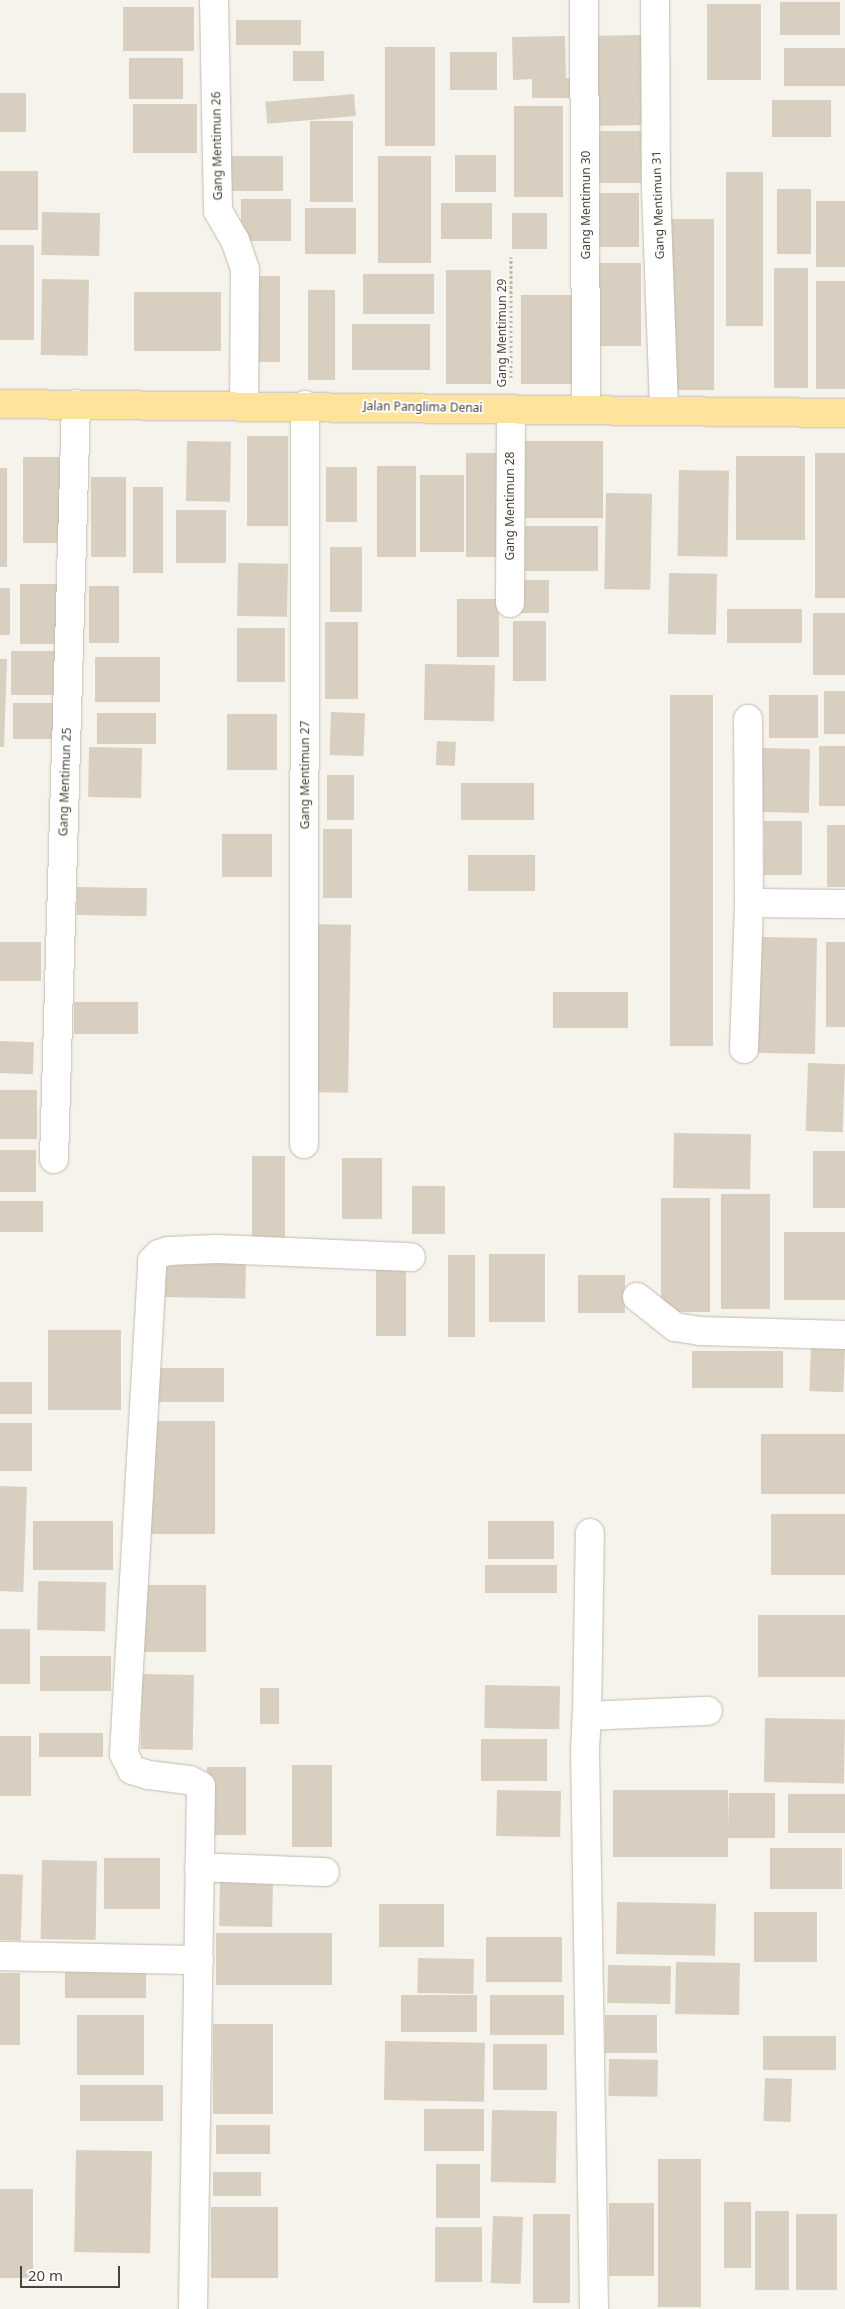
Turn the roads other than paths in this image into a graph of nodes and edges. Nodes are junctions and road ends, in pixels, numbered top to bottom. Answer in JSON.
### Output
{"nodes":[{"id":1,"x":214,"y":0,"type":"edge"},
{"id":2,"x":584,"y":0,"type":"edge"},
{"id":3,"x":655,"y":0,"type":"edge"},
{"id":4,"x":0,"y":404,"type":"edge"},
{"id":5,"x":76,"y":404,"type":"junction"},
{"id":6,"x":305,"y":405,"type":"junction"},
{"id":7,"x":244,"y":406,"type":"junction"},
{"id":8,"x":511,"y":408,"type":"junction"},
{"id":9,"x":586,"y":410,"type":"junction"},
{"id":10,"x":664,"y":411,"type":"junction"},
{"id":11,"x":845,"y":413,"type":"edge"},
{"id":12,"x":510,"y":603,"type":"dead end"},
{"id":13,"x":748,"y":719,"type":"dead end"},
{"id":14,"x":749,"y":904,"type":"junction"},
{"id":15,"x":845,"y":904,"type":"edge"},
{"id":16,"x":744,"y":1049,"type":"dead end"},
{"id":17,"x":304,"y":1144,"type":"dead end"},
{"id":18,"x":54,"y":1159,"type":"dead end"},
{"id":19,"x":411,"y":1257,"type":"dead end"},
{"id":20,"x":637,"y":1298,"type":"dead end"},
{"id":21,"x":845,"y":1335,"type":"edge"},
{"id":22,"x":590,"y":1533,"type":"dead end"},
{"id":23,"x":708,"y":1711,"type":"dead end"},
{"id":24,"x":587,"y":1716,"type":"junction"},
{"id":25,"x":200,"y":1867,"type":"junction"},
{"id":26,"x":326,"y":1872,"type":"dead end"},
{"id":27,"x":0,"y":1956,"type":"edge"},
{"id":28,"x":199,"y":1960,"type":"junction"},
{"id":29,"x":193,"y":2309,"type":"edge"},
{"id":30,"x":594,"y":2309,"type":"edge"}],
"edges":[{"from":1,"to":7,"type":"street","name":"Gang Mentimun 26"},
{"from":2,"to":9,"type":"street","name":"Gang Mentimun 30"},
{"from":3,"to":10,"type":"street","name":"Gang Mentimun 31"},
{"from":4,"to":5,"type":"main road","name":"Jalan Panglima Denai"},
{"from":5,"to":7,"type":"main road","name":"Jalan Panglima Denai"},
{"from":5,"to":18,"type":"street","name":"Gang Mentimun 25"},
{"from":6,"to":7,"type":"main road","name":"Jalan Panglima Denai"},
{"from":6,"to":8,"type":"main road","name":"Jalan Panglima Denai"},
{"from":6,"to":17,"type":"street","name":"Gang Mentimun 27"},
{"from":8,"to":9,"type":"main road","name":"Jalan Panglima Denai"},
{"from":8,"to":12,"type":"street","name":"Gang Mentimun 28"},
{"from":9,"to":10,"type":"main road","name":"Jalan Panglima Denai"},
{"from":10,"to":11,"type":"main road","name":"Jalan Panglima Denai"},
{"from":13,"to":14,"type":"street"},
{"from":14,"to":15,"type":"street"},
{"from":14,"to":16,"type":"street"},
{"from":19,"to":25,"type":"street"},
{"from":20,"to":21,"type":"street"},
{"from":22,"to":24,"type":"street"},
{"from":23,"to":24,"type":"street"},
{"from":24,"to":30,"type":"street"},
{"from":25,"to":26,"type":"street"},
{"from":25,"to":28,"type":"street"},
{"from":27,"to":28,"type":"street"},
{"from":28,"to":29,"type":"street"}]}
